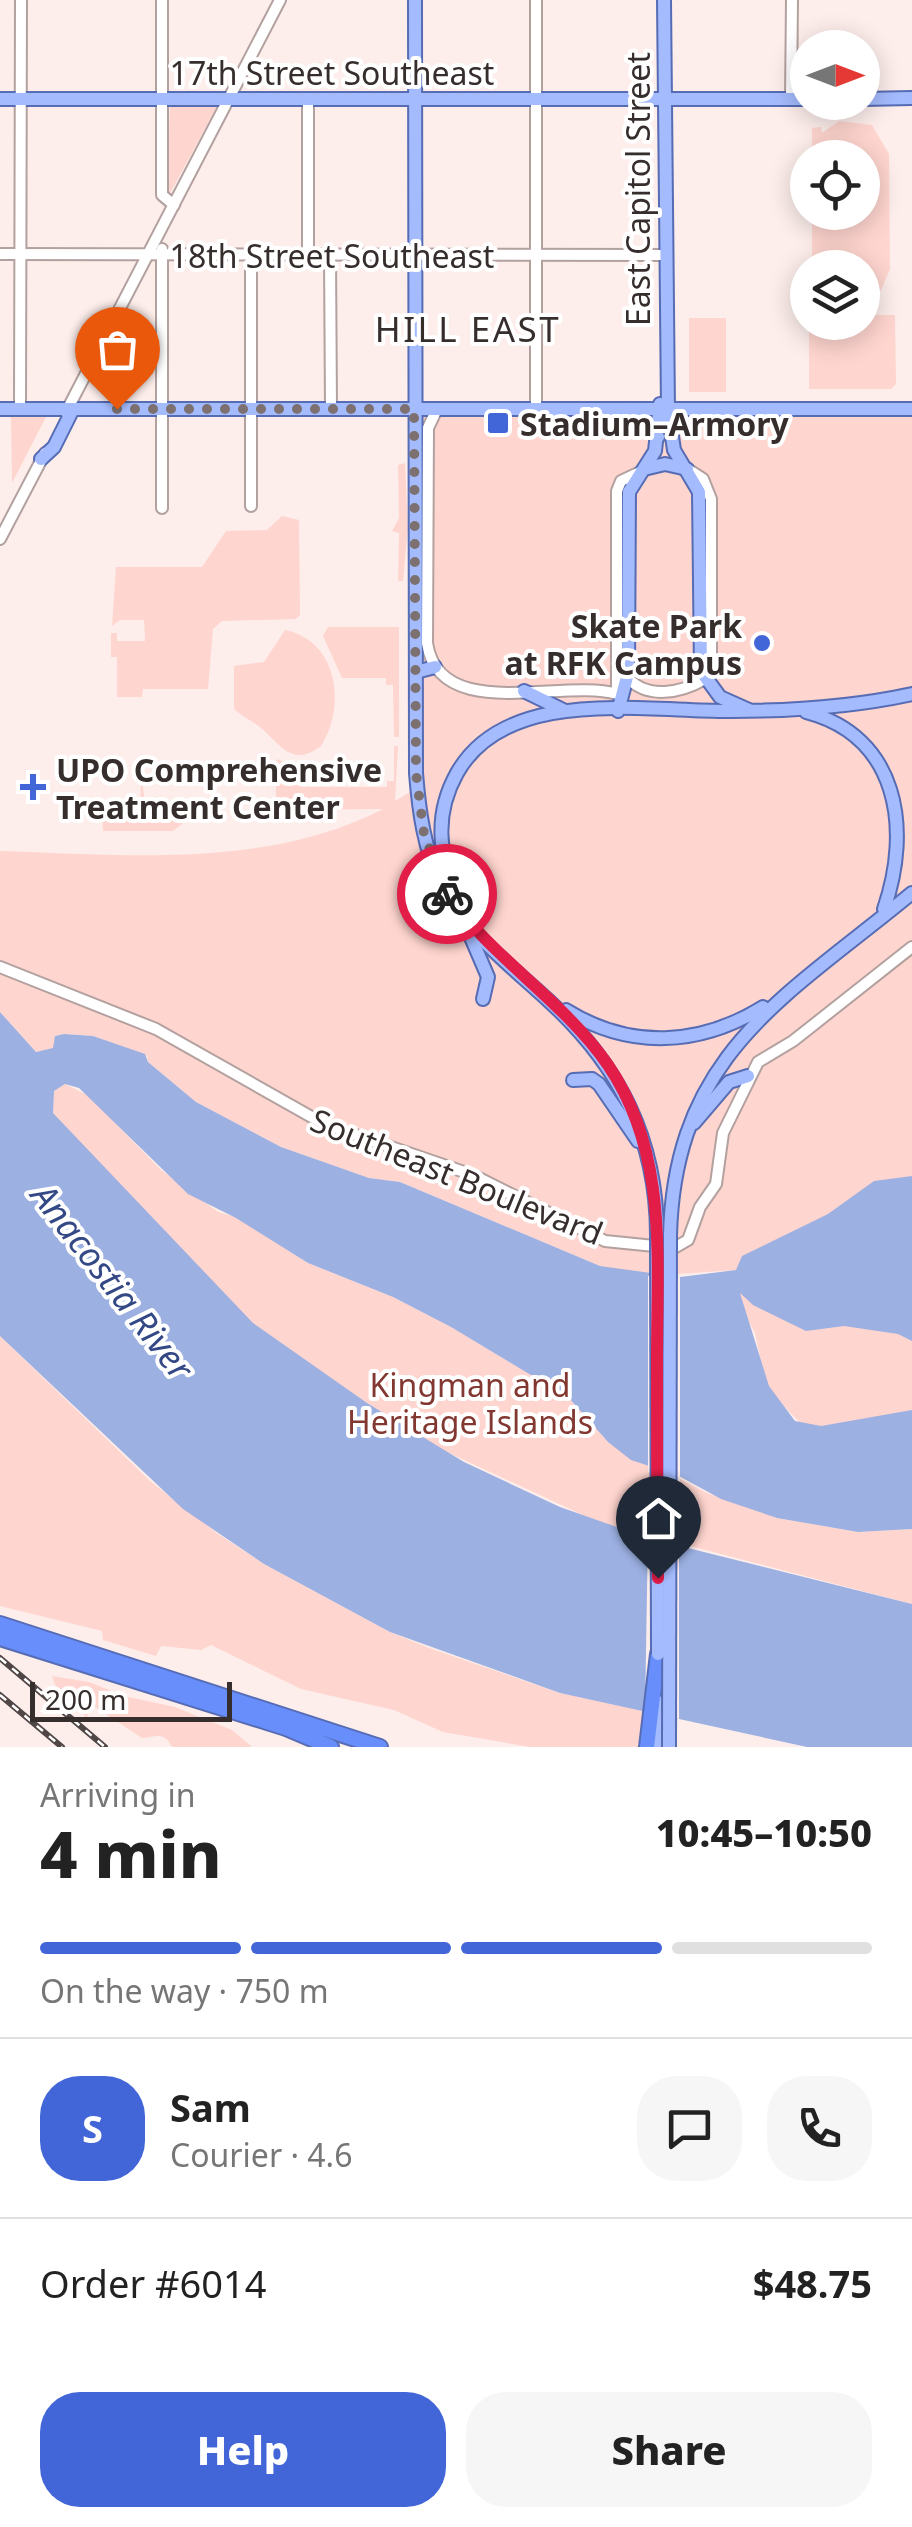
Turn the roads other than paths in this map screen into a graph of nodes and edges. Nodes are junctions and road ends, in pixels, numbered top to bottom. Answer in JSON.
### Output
{"nodes":[{"id":1,"x":21,"y":0,"type":"edge"},
{"id":2,"x":162,"y":0,"type":"edge"},
{"id":3,"x":280,"y":0,"type":"edge"},
{"id":4,"x":415,"y":0,"type":"edge"},
{"id":5,"x":536,"y":0,"type":"edge"},
{"id":6,"x":664,"y":0,"type":"edge"},
{"id":7,"x":792,"y":0,"type":"edge"},
{"id":8,"x":791,"y":30,"type":"edge"},
{"id":9,"x":790,"y":98,"type":"edge"},
{"id":10,"x":880,"y":98,"type":"edge"},
{"id":11,"x":912,"y":98,"type":"edge"},
{"id":12,"x":0,"y":99,"type":"edge"},
{"id":13,"x":20,"y":99,"type":"junction"},
{"id":14,"x":162,"y":99,"type":"junction"},
{"id":15,"x":229,"y":99,"type":"junction"},
{"id":16,"x":308,"y":99,"type":"junction"},
{"id":17,"x":414,"y":99,"type":"junction"},
{"id":18,"x":537,"y":99,"type":"junction"},
{"id":19,"x":664,"y":99,"type":"junction"},
{"id":20,"x":174,"y":206,"type":"junction"},
{"id":21,"x":162,"y":228,"type":"junction"},
{"id":22,"x":0,"y":254,"type":"edge"},
{"id":23,"x":20,"y":254,"type":"junction"},
{"id":24,"x":148,"y":254,"type":"junction"},
{"id":25,"x":162,"y":254,"type":"junction"},
{"id":26,"x":251,"y":254,"type":"junction"},
{"id":27,"x":308,"y":254,"type":"junction"},
{"id":28,"x":330,"y":254,"type":"junction"},
{"id":29,"x":537,"y":254,"type":"junction"},
{"id":30,"x":414,"y":255,"type":"junction"},
{"id":31,"x":664,"y":255,"type":"junction"},
{"id":32,"x":70,"y":408,"type":"junction"},
{"id":33,"x":251,"y":408,"type":"junction"},
{"id":34,"x":0,"y":409,"type":"edge"},
{"id":35,"x":20,"y":409,"type":"junction"},
{"id":36,"x":162,"y":409,"type":"junction"},
{"id":37,"x":331,"y":409,"type":"junction"},
{"id":38,"x":414,"y":409,"type":"junction"},
{"id":39,"x":436,"y":409,"type":"junction"},
{"id":40,"x":536,"y":409,"type":"junction"},
{"id":41,"x":622,"y":409,"type":"junction"},
{"id":42,"x":664,"y":409,"type":"junction"},
{"id":43,"x":912,"y":409,"type":"edge"},
{"id":44,"x":658,"y":437,"type":"junction"},
{"id":45,"x":42,"y":459,"type":"joint"},
{"id":46,"x":689,"y":470,"type":"junction"},
{"id":47,"x":640,"y":472,"type":"junction"},
{"id":48,"x":252,"y":506,"type":"dead end"},
{"id":49,"x":162,"y":508,"type":"dead end"},
{"id":50,"x":421,"y":514,"type":"junction"},
{"id":51,"x":700,"y":536,"type":"junction"},
{"id":52,"x":0,"y":539,"type":"edge"},
{"id":53,"x":711,"y":550,"type":"junction"},
{"id":54,"x":422,"y":602,"type":"junction"},
{"id":55,"x":617,"y":604,"type":"junction"},
{"id":56,"x":628,"y":616,"type":"junction"},
{"id":57,"x":435,"y":666,"type":"junction"},
{"id":58,"x":416,"y":672,"type":"junction"},
{"id":59,"x":705,"y":679,"type":"junction"},
{"id":60,"x":623,"y":687,"type":"junction"},
{"id":61,"x":524,"y":691,"type":"junction"},
{"id":62,"x":912,"y":694,"type":"edge"},
{"id":63,"x":831,"y":707,"type":"junction"},
{"id":64,"x":749,"y":710,"type":"junction"},
{"id":65,"x":794,"y":710,"type":"junction"},
{"id":66,"x":591,"y":711,"type":"junction"},
{"id":67,"x":618,"y":711,"type":"junction"},
{"id":68,"x":710,"y":711,"type":"junction"},
{"id":69,"x":565,"y":712,"type":"junction"},
{"id":70,"x":849,"y":728,"type":"junction"},
{"id":71,"x":444,"y":878,"type":"junction"},
{"id":72,"x":912,"y":892,"type":"edge"},
{"id":73,"x":463,"y":916,"type":"junction"},
{"id":74,"x":879,"y":917,"type":"junction"},
{"id":75,"x":912,"y":947,"type":"edge"},
{"id":76,"x":0,"y":967,"type":"edge"},
{"id":77,"x":796,"y":987,"type":"junction"},
{"id":78,"x":483,"y":998,"type":"dead end"},
{"id":79,"x":546,"y":999,"type":"junction"},
{"id":80,"x":748,"y":1076,"type":"junction"},
{"id":81,"x":573,"y":1080,"type":"dead end"},
{"id":82,"x":678,"y":1157,"type":"junction"},
{"id":83,"x":654,"y":1182,"type":"junction"},
{"id":84,"x":658,"y":1239,"type":"junction"},
{"id":85,"x":0,"y":1624,"type":"edge"},
{"id":86,"x":0,"y":1638,"type":"edge"},
{"id":87,"x":658,"y":1654,"type":"junction"},
{"id":88,"x":287,"y":1722,"type":"junction"},
{"id":89,"x":331,"y":1747,"type":"edge"},
{"id":90,"x":380,"y":1747,"type":"edge"},
{"id":91,"x":648,"y":1747,"type":"edge"},
{"id":92,"x":658,"y":1747,"type":"edge"},
{"id":93,"x":669,"y":1747,"type":"edge"}],
"edges":[{"from":1,"to":13,"type":"street"},
{"from":2,"to":14,"type":"street"},
{"from":3,"to":15,"type":"street"},
{"from":4,"to":17,"type":"main road"},
{"from":5,"to":18,"type":"street"},
{"from":6,"to":19,"type":"main road","name":"East Capitol Street"},
{"from":7,"to":8,"type":"street"},
{"from":9,"to":19,"type":"main road","name":"17th Street Southeast"},
{"from":10,"to":11,"type":"main road"},
{"from":12,"to":13,"type":"main road","name":"17th Street Southeast"},
{"from":13,"to":14,"type":"main road","name":"17th Street Southeast"},
{"from":13,"to":23,"type":"street"},
{"from":14,"to":15,"type":"main road","name":"17th Street Southeast"},
{"from":14,"to":20,"type":"street"},
{"from":15,"to":16,"type":"main road","name":"17th Street Southeast"},
{"from":15,"to":20,"type":"street"},
{"from":16,"to":17,"type":"main road","name":"17th Street Southeast"},
{"from":16,"to":27,"type":"street"},
{"from":17,"to":18,"type":"main road","name":"17th Street Southeast"},
{"from":17,"to":30,"type":"main road"},
{"from":18,"to":19,"type":"main road","name":"17th Street Southeast"},
{"from":18,"to":29,"type":"street"},
{"from":19,"to":31,"type":"main road","name":"East Capitol Street"},
{"from":20,"to":21,"type":"street"},
{"from":21,"to":24,"type":"street"},
{"from":21,"to":25,"type":"street"},
{"from":22,"to":23,"type":"street","name":"18th Street Southeast"},
{"from":23,"to":24,"type":"street","name":"18th Street Southeast"},
{"from":23,"to":35,"type":"street"},
{"from":24,"to":25,"type":"street","name":"18th Street Southeast"},
{"from":24,"to":32,"type":"street"},
{"from":25,"to":26,"type":"street","name":"18th Street Southeast"},
{"from":25,"to":36,"type":"street"},
{"from":26,"to":27,"type":"street","name":"18th Street Southeast"},
{"from":26,"to":33,"type":"street"},
{"from":27,"to":28,"type":"street","name":"18th Street Southeast"},
{"from":28,"to":30,"type":"street","name":"18th Street Southeast"},
{"from":28,"to":37,"type":"street"},
{"from":29,"to":30,"type":"street","name":"18th Street Southeast"},
{"from":29,"to":31,"type":"street","name":"18th Street Southeast"},
{"from":29,"to":40,"type":"street"},
{"from":30,"to":38,"type":"main road"},
{"from":31,"to":42,"type":"main road","name":"East Capitol Street"},
{"from":32,"to":35,"type":"main road"},
{"from":32,"to":36,"type":"main road"},
{"from":32,"to":45,"type":"main road"},
{"from":33,"to":36,"type":"main road"},
{"from":33,"to":37,"type":"main road"},
{"from":33,"to":48,"type":"street"},
{"from":34,"to":35,"type":"main road"},
{"from":36,"to":49,"type":"street"},
{"from":37,"to":38,"type":"main road"},
{"from":38,"to":39,"type":"main road"},
{"from":38,"to":50,"type":"main road"},
{"from":39,"to":40,"type":"main road"},
{"from":39,"to":50,"type":"street"},
{"from":40,"to":41,"type":"main road"},
{"from":41,"to":42,"type":"main road"},
{"from":41,"to":44,"type":"main road"},
{"from":42,"to":43,"type":"main road"},
{"from":42,"to":44,"type":"main road"},
{"from":42,"to":46,"type":"main road"},
{"from":44,"to":47,"type":"main road"},
{"from":45,"to":52,"type":"street"},
{"from":46,"to":47,"type":"main road"},
{"from":46,"to":51,"type":"main road"},
{"from":46,"to":53,"type":"street"},
{"from":47,"to":55,"type":"street"},
{"from":47,"to":56,"type":"main road"},
{"from":50,"to":54,"type":"main road"},
{"from":51,"to":53,"type":"main road"},
{"from":51,"to":59,"type":"main road"},
{"from":53,"to":59,"type":"street"},
{"from":54,"to":57,"type":"street"},
{"from":54,"to":58,"type":"main road"},
{"from":55,"to":56,"type":"main road"},
{"from":55,"to":60,"type":"street"},
{"from":56,"to":60,"type":"main road"},
{"from":57,"to":58,"type":"main road"},
{"from":57,"to":61,"type":"street"},
{"from":58,"to":71,"type":"main road"},
{"from":59,"to":60,"type":"street"},
{"from":59,"to":64,"type":"main road"},
{"from":59,"to":68,"type":"main road"},
{"from":60,"to":61,"type":"street"},
{"from":60,"to":66,"type":"main road"},
{"from":60,"to":67,"type":"main road"},
{"from":61,"to":69,"type":"main road"},
{"from":62,"to":63,"type":"main road"},
{"from":63,"to":65,"type":"main road"},
{"from":63,"to":70,"type":"main road"},
{"from":64,"to":65,"type":"main road"},
{"from":64,"to":68,"type":"main road"},
{"from":65,"to":70,"type":"main road"},
{"from":66,"to":67,"type":"main road"},
{"from":66,"to":69,"type":"main road"},
{"from":67,"to":68,"type":"main road"},
{"from":69,"to":71,"type":"main road"},
{"from":70,"to":74,"type":"main road"},
{"from":71,"to":73,"type":"main road"},
{"from":72,"to":74,"type":"main road"},
{"from":73,"to":78,"type":"main road"},
{"from":73,"to":79,"type":"main road"},
{"from":74,"to":77,"type":"main road"},
{"from":75,"to":80,"type":"street"},
{"from":76,"to":84,"type":"street","name":"Southeast Boulevard"},
{"from":77,"to":79,"type":"main road"},
{"from":77,"to":82,"type":"main road"},
{"from":79,"to":83,"type":"main road"},
{"from":80,"to":82,"type":"main road"},
{"from":80,"to":84,"type":"street"},
{"from":81,"to":83,"type":"main road"},
{"from":82,"to":84,"type":"main road"},
{"from":83,"to":84,"type":"main road"},
{"from":84,"to":87,"type":"main road","bridge":true},
{"from":84,"to":93,"type":"main road","bridge":true},
{"from":85,"to":88,"type":"highway"},
{"from":86,"to":88,"type":"highway"},
{"from":87,"to":91,"type":"highway"},
{"from":87,"to":92,"type":"main road"},
{"from":88,"to":89,"type":"highway"},
{"from":88,"to":90,"type":"highway"}]}
